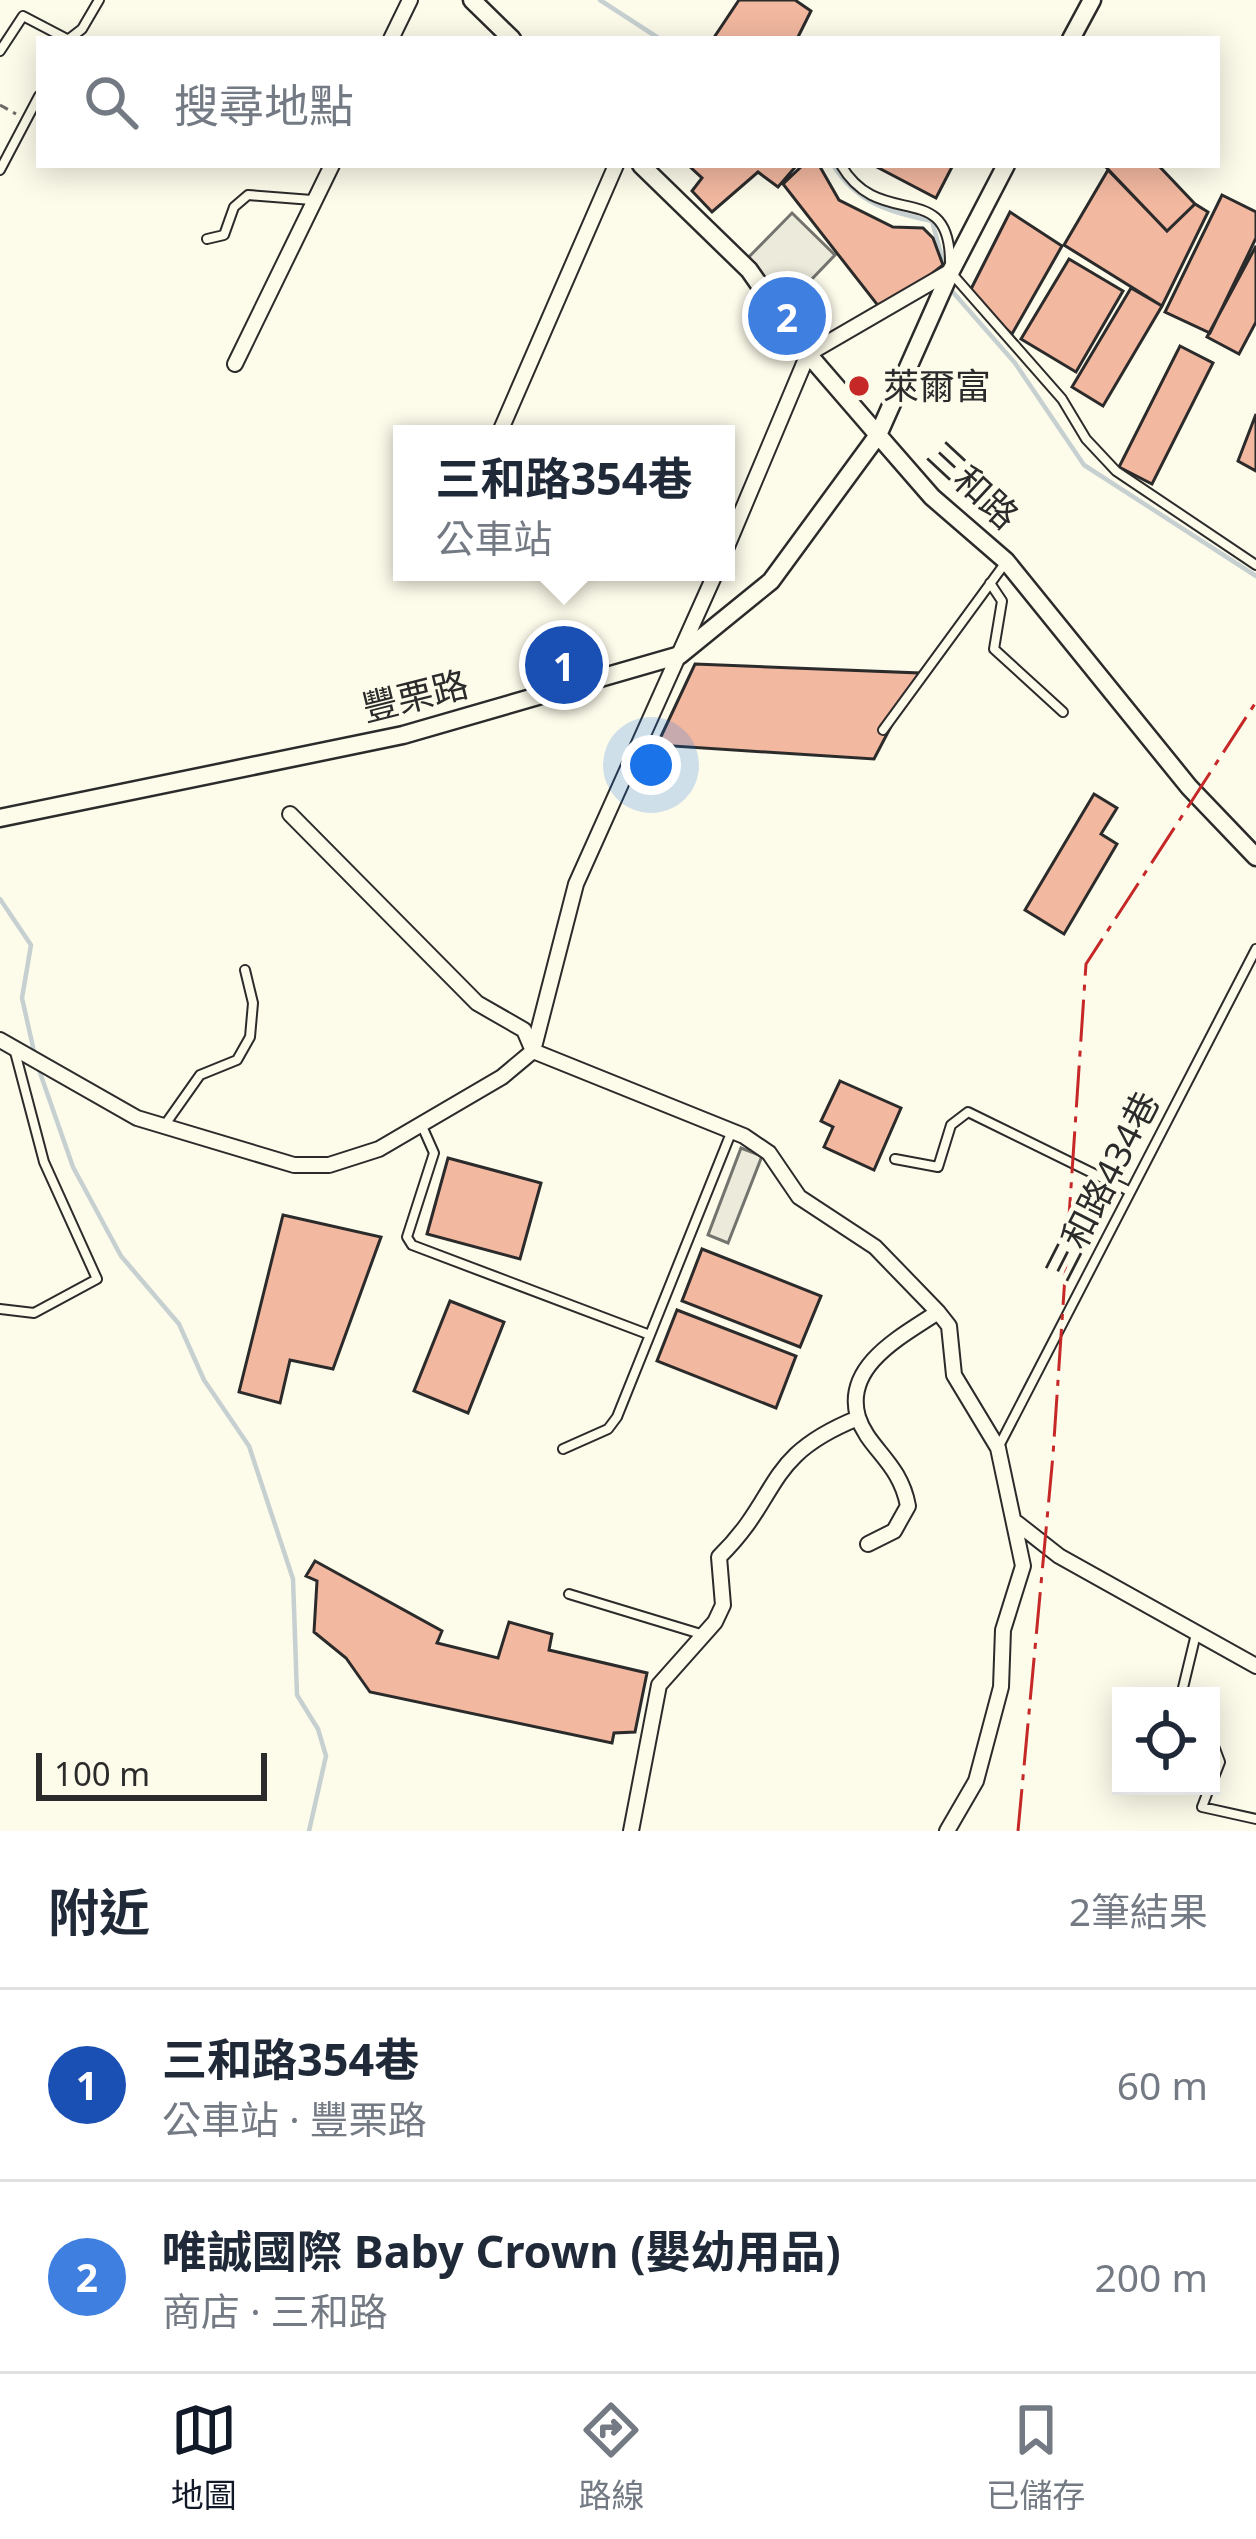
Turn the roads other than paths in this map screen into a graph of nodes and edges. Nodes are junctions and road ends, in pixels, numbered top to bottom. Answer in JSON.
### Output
{"nodes":[{"id":1,"x":98,"y":0,"type":"edge"},
{"id":2,"x":410,"y":0,"type":"edge"},
{"id":3,"x":472,"y":0,"type":"edge"},
{"id":4,"x":1092,"y":0,"type":"edge"},
{"id":5,"x":62,"y":36,"type":"edge"},
{"id":6,"x":72,"y":36,"type":"edge"},
{"id":7,"x":392,"y":36,"type":"edge"},
{"id":8,"x":509,"y":36,"type":"edge"},
{"id":9,"x":1073,"y":36,"type":"edge"},
{"id":10,"x":0,"y":51,"type":"edge"},
{"id":11,"x":36,"y":103,"type":"edge"},
{"id":12,"x":331,"y":168,"type":"edge"},
{"id":13,"x":615,"y":168,"type":"edge"},
{"id":14,"x":644,"y":168,"type":"edge"},
{"id":15,"x":843,"y":168,"type":"edge"},
{"id":16,"x":1004,"y":168,"type":"edge"},
{"id":17,"x":0,"y":170,"type":"edge"},
{"id":18,"x":315,"y":200,"type":"junction"},
{"id":19,"x":207,"y":239,"type":"dead end"},
{"id":20,"x":950,"y":271,"type":"junction"},
{"id":21,"x":808,"y":354,"type":"junction"},
{"id":22,"x":236,"y":364,"type":"dead end"},
{"id":23,"x":503,"y":425,"type":"edge"},
{"id":24,"x":878,"y":435,"type":"junction"},
{"id":25,"x":735,"y":526,"type":"edge"},
{"id":26,"x":1006,"y":561,"type":"junction"},
{"id":27,"x":1256,"y":565,"type":"edge"},
{"id":28,"x":712,"y":581,"type":"edge"},
{"id":29,"x":990,"y":583,"type":"junction"},
{"id":30,"x":680,"y":655,"type":"junction"},
{"id":31,"x":1063,"y":712,"type":"dead end"},
{"id":32,"x":883,"y":730,"type":"dead end"},
{"id":33,"x":290,"y":814,"type":"dead end"},
{"id":34,"x":0,"y":818,"type":"edge"},
{"id":35,"x":1256,"y":856,"type":"edge"},
{"id":36,"x":1256,"y":949,"type":"edge"},
{"id":37,"x":245,"y":970,"type":"dead end"},
{"id":38,"x":7,"y":1042,"type":"edge"},
{"id":39,"x":533,"y":1051,"type":"junction"},
{"id":40,"x":421,"y":1125,"type":"junction"},
{"id":41,"x":164,"y":1127,"type":"junction"},
{"id":42,"x":732,"y":1131,"type":"junction"},
{"id":43,"x":895,"y":1159,"type":"dead end"},
{"id":44,"x":1129,"y":1191,"type":"junction"},
{"id":45,"x":0,"y":1309,"type":"edge"},
{"id":46,"x":938,"y":1312,"type":"junction"},
{"id":47,"x":650,"y":1335,"type":"junction"},
{"id":48,"x":858,"y":1418,"type":"junction"},
{"id":49,"x":998,"y":1448,"type":"junction"},
{"id":50,"x":563,"y":1449,"type":"dead end"},
{"id":51,"x":1017,"y":1522,"type":"junction"},
{"id":52,"x":868,"y":1544,"type":"dead end"},
{"id":53,"x":569,"y":1594,"type":"dead end"},
{"id":54,"x":1197,"y":1633,"type":"junction"},
{"id":55,"x":705,"y":1635,"type":"junction"},
{"id":56,"x":1256,"y":1666,"type":"edge"},
{"id":57,"x":1182,"y":1687,"type":"edge"},
{"id":58,"x":1207,"y":1795,"type":"edge"},
{"id":59,"x":1256,"y":1819,"type":"edge"},
{"id":60,"x":632,"y":1831,"type":"edge"},
{"id":61,"x":947,"y":1831,"type":"edge"}],
"edges":[{"from":1,"to":6,"type":"lane"},
{"from":2,"to":7,"type":"street"},
{"from":3,"to":8,"type":"street"},
{"from":4,"to":9,"type":"street"},
{"from":5,"to":10,"type":"lane"},
{"from":11,"to":17,"type":"lane"},
{"from":12,"to":18,"type":"street"},
{"from":13,"to":23,"type":"street"},
{"from":14,"to":21,"type":"street","name":"三和路"},
{"from":15,"to":20,"type":"lane"},
{"from":16,"to":20,"type":"street","name":"豐栗路"},
{"from":18,"to":19,"type":"lane"},
{"from":18,"to":22,"type":"street"},
{"from":20,"to":21,"type":"street"},
{"from":20,"to":24,"type":"street","name":"豐栗路"},
{"from":20,"to":27,"type":"lane"},
{"from":21,"to":24,"type":"street","name":"三和路"},
{"from":21,"to":25,"type":"street"},
{"from":24,"to":26,"type":"street","name":"三和路"},
{"from":24,"to":30,"type":"street","name":"豐栗路"},
{"from":26,"to":29,"type":"lane"},
{"from":26,"to":35,"type":"street","name":"三和路"},
{"from":28,"to":30,"type":"street"},
{"from":29,"to":31,"type":"lane"},
{"from":29,"to":32,"type":"lane"},
{"from":30,"to":34,"type":"street","name":"豐栗路"},
{"from":30,"to":39,"type":"street"},
{"from":33,"to":39,"type":"street"},
{"from":36,"to":44,"type":"lane","name":"三和路434巷"},
{"from":37,"to":41,"type":"lane"},
{"from":38,"to":41,"type":"street"},
{"from":38,"to":45,"type":"lane"},
{"from":39,"to":40,"type":"street"},
{"from":39,"to":42,"type":"street"},
{"from":40,"to":41,"type":"street"},
{"from":40,"to":47,"type":"lane"},
{"from":42,"to":46,"type":"street"},
{"from":42,"to":47,"type":"lane"},
{"from":43,"to":44,"type":"lane"},
{"from":44,"to":49,"type":"lane","name":"三和路434巷"},
{"from":46,"to":48,"type":"street"},
{"from":46,"to":49,"type":"street"},
{"from":47,"to":50,"type":"lane"},
{"from":48,"to":52,"type":"street"},
{"from":48,"to":55,"type":"street"},
{"from":49,"to":51,"type":"street"},
{"from":51,"to":54,"type":"street"},
{"from":51,"to":61,"type":"street"},
{"from":53,"to":55,"type":"lane"},
{"from":54,"to":56,"type":"street"},
{"from":54,"to":57,"type":"lane"},
{"from":55,"to":60,"type":"street"},
{"from":58,"to":59,"type":"lane"}]}
